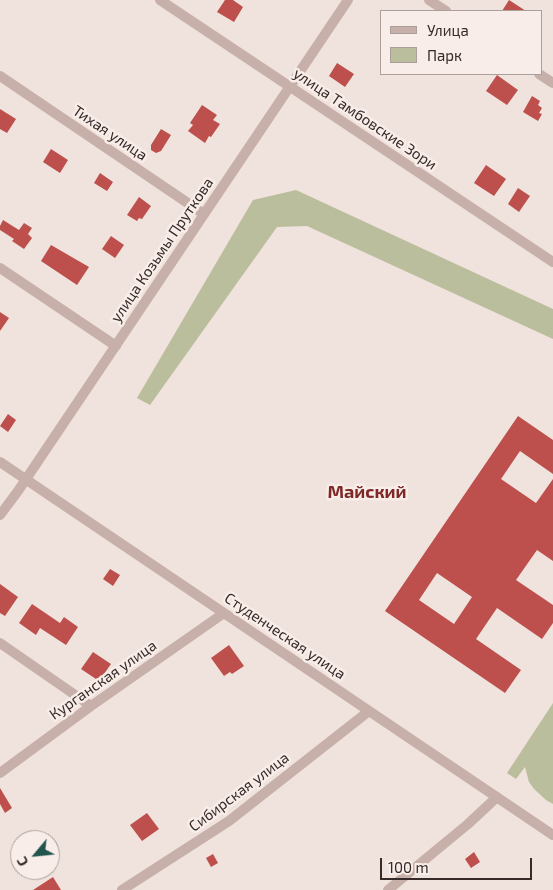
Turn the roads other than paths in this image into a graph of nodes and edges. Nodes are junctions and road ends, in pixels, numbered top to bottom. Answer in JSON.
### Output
{"nodes":[{"id":1,"x":160,"y":0,"type":"edge"},
{"id":2,"x":348,"y":0,"type":"edge"},
{"id":3,"x":429,"y":0,"type":"edge"},
{"id":4,"x":444,"y":10,"type":"edge"},
{"id":5,"x":541,"y":75,"type":"edge"},
{"id":6,"x":0,"y":76,"type":"edge"},
{"id":7,"x":553,"y":83,"type":"edge"},
{"id":8,"x":290,"y":87,"type":"junction"},
{"id":9,"x":204,"y":214,"type":"junction"},
{"id":10,"x":553,"y":262,"type":"edge"},
{"id":11,"x":0,"y":268,"type":"edge"},
{"id":12,"x":116,"y":346,"type":"junction"},
{"id":13,"x":0,"y":462,"type":"edge"},
{"id":14,"x":26,"y":479,"type":"junction"},
{"id":15,"x":0,"y":515,"type":"edge"},
{"id":16,"x":224,"y":613,"type":"junction"},
{"id":17,"x":0,"y":643,"type":"edge"},
{"id":18,"x":91,"y":706,"type":"junction"},
{"id":19,"x":369,"y":711,"type":"junction"},
{"id":20,"x":0,"y":773,"type":"edge"},
{"id":21,"x":497,"y":797,"type":"junction"},
{"id":22,"x":553,"y":835,"type":"edge"},
{"id":23,"x":122,"y":890,"type":"edge"},
{"id":24,"x":388,"y":890,"type":"edge"}],
"edges":[{"from":1,"to":8,"type":"street","name":"улица Тамбовские Зори"},
{"from":2,"to":8,"type":"street","name":"улица Козьмы Пруткова"},
{"from":3,"to":4,"type":"street"},
{"from":5,"to":7,"type":"street"},
{"from":6,"to":9,"type":"street","name":"Тихая улица"},
{"from":8,"to":9,"type":"street","name":"улица Козьмы Пруткова"},
{"from":8,"to":10,"type":"street","name":"улица Тамбовские Зори"},
{"from":9,"to":12,"type":"street","name":"улица Козьмы Пруткова"},
{"from":11,"to":12,"type":"street"},
{"from":12,"to":14,"type":"street","name":"улица Козьмы Пруткова"},
{"from":13,"to":14,"type":"street","name":"Студенческая улица"},
{"from":14,"to":15,"type":"street","name":"улица Козьмы Пруткова"},
{"from":14,"to":16,"type":"street","name":"Студенческая улица"},
{"from":16,"to":18,"type":"street","name":"Курганская улица"},
{"from":16,"to":19,"type":"street","name":"Студенческая улица"},
{"from":17,"to":18,"type":"street"},
{"from":18,"to":20,"type":"street","name":"Курганская улица"},
{"from":19,"to":21,"type":"street","name":"Студенческая улица"},
{"from":19,"to":23,"type":"street","name":"Сибирская улица"},
{"from":21,"to":22,"type":"street","name":"Студенческая улица"},
{"from":21,"to":24,"type":"street"}]}
